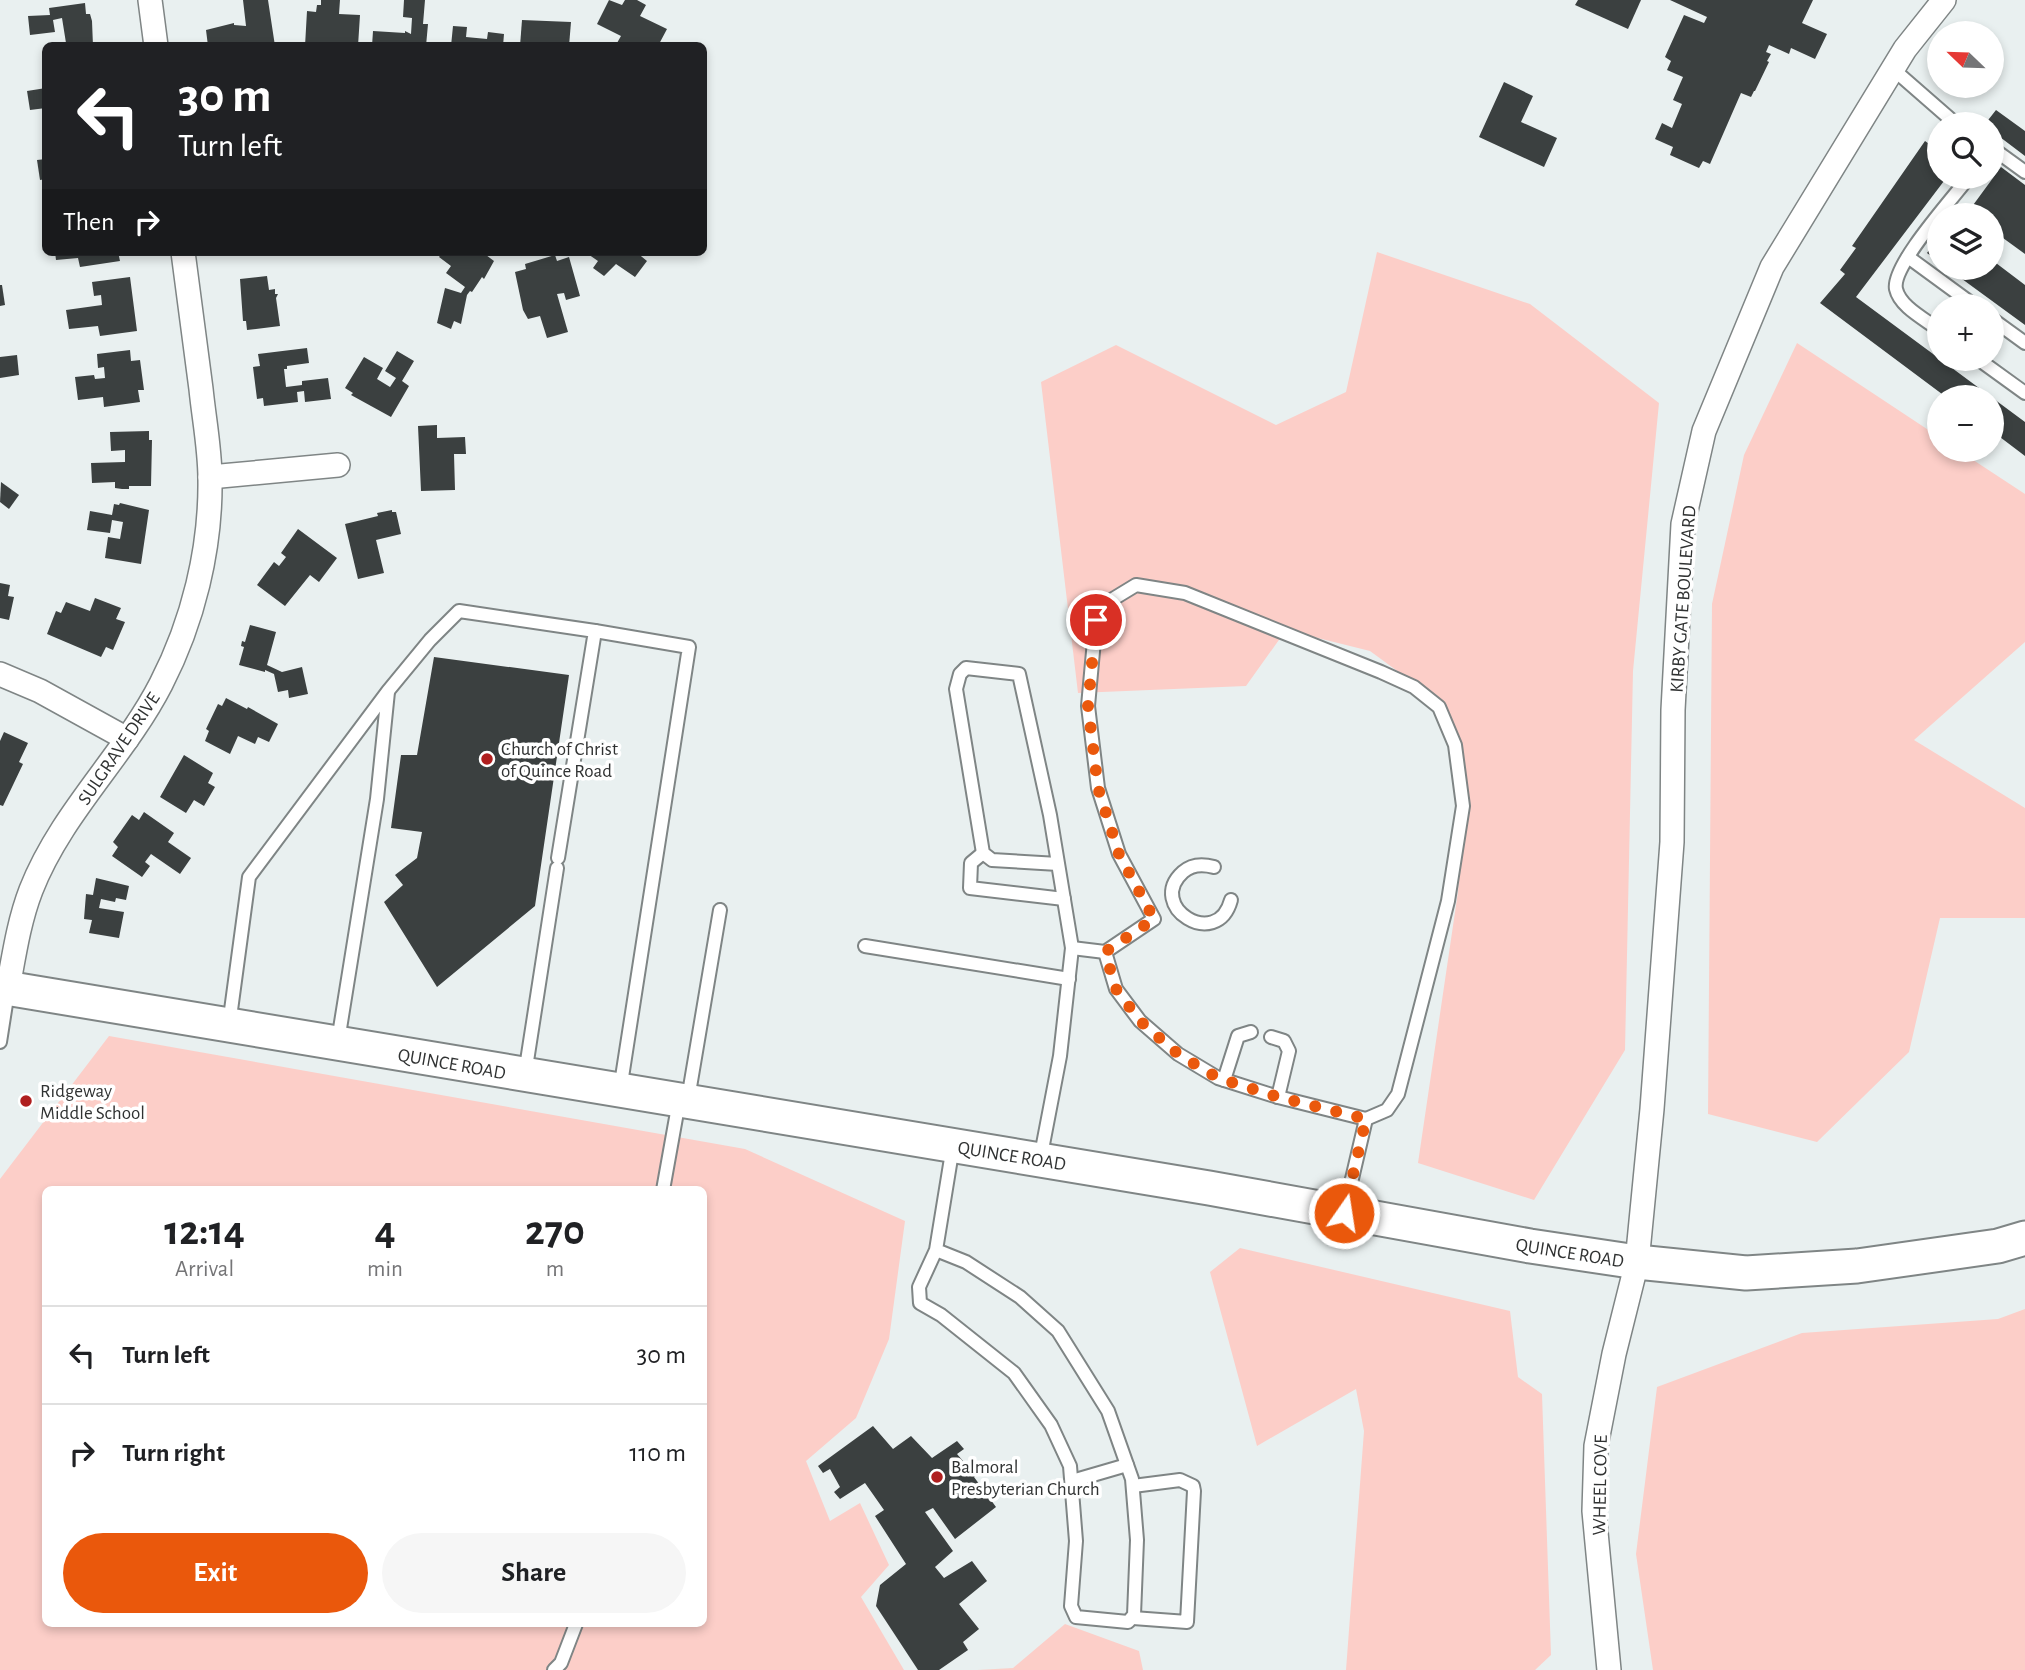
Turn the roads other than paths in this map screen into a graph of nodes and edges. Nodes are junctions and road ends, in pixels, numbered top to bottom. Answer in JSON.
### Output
{"nodes":[{"id":1,"x":150,"y":0,"type":"edge"},
{"id":2,"x":1944,"y":0,"type":"edge"},
{"id":3,"x":155,"y":42,"type":"edge"},
{"id":4,"x":1893,"y":69,"type":"junction"},
{"id":5,"x":1943,"y":112,"type":"edge"},
{"id":6,"x":2004,"y":154,"type":"edge"},
{"id":7,"x":2025,"y":172,"type":"edge"},
{"id":8,"x":1959,"y":189,"type":"edge"},
{"id":9,"x":183,"y":256,"type":"edge"},
{"id":10,"x":1908,"y":257,"type":"junction"},
{"id":11,"x":1959,"y":294,"type":"edge"},
{"id":12,"x":1927,"y":321,"type":"edge"},
{"id":13,"x":2004,"y":328,"type":"edge"},
{"id":14,"x":2025,"y":343,"type":"edge"},
{"id":15,"x":1995,"y":371,"type":"edge"},
{"id":16,"x":2025,"y":393,"type":"edge"},
{"id":17,"x":338,"y":465,"type":"dead end"},
{"id":18,"x":210,"y":477,"type":"junction"},
{"id":19,"x":595,"y":631,"type":"junction"},
{"id":20,"x":0,"y":674,"type":"edge"},
{"id":21,"x":388,"y":691,"type":"junction"},
{"id":22,"x":127,"y":739,"type":"junction"},
{"id":23,"x":983,"y":853,"type":"junction"},
{"id":24,"x":1058,"y":864,"type":"junction"},
{"id":25,"x":1214,"y":867,"type":"dead end"},
{"id":26,"x":1064,"y":900,"type":"junction"},
{"id":27,"x":1231,"y":900,"type":"dead end"},
{"id":28,"x":1175,"y":906,"type":"junction"},
{"id":29,"x":720,"y":910,"type":"dead end"},
{"id":30,"x":1154,"y":919,"type":"junction"},
{"id":31,"x":865,"y":946,"type":"dead end"},
{"id":32,"x":1072,"y":948,"type":"junction"},
{"id":33,"x":1105,"y":952,"type":"junction"},
{"id":34,"x":1069,"y":979,"type":"junction"},
{"id":35,"x":4,"y":987,"type":"edge"},
{"id":36,"x":229,"y":1025,"type":"junction"},
{"id":37,"x":1251,"y":1032,"type":"dead end"},
{"id":38,"x":1271,"y":1037,"type":"dead end"},
{"id":39,"x":0,"y":1042,"type":"edge"},
{"id":40,"x":337,"y":1043,"type":"junction"},
{"id":41,"x":525,"y":1075,"type":"junction"},
{"id":42,"x":1224,"y":1080,"type":"junction"},
{"id":43,"x":620,"y":1091,"type":"junction"},
{"id":44,"x":1278,"y":1097,"type":"junction"},
{"id":45,"x":683,"y":1102,"type":"junction"},
{"id":46,"x":1366,"y":1119,"type":"junction"},
{"id":47,"x":953,"y":1146,"type":"junction"},
{"id":48,"x":1040,"y":1160,"type":"junction"},
{"id":49,"x":664,"y":1186,"type":"edge"},
{"id":50,"x":1344,"y":1213,"type":"junction"},
{"id":51,"x":2025,"y":1238,"type":"edge"},
{"id":52,"x":936,"y":1250,"type":"junction"},
{"id":53,"x":1637,"y":1262,"type":"junction"},
{"id":54,"x":1127,"y":1465,"type":"junction"},
{"id":55,"x":1072,"y":1481,"type":"junction"},
{"id":56,"x":1133,"y":1486,"type":"junction"},
{"id":57,"x":1133,"y":1618,"type":"junction"},
{"id":58,"x":575,"y":1627,"type":"edge"},
{"id":59,"x":554,"y":1670,"type":"edge"},
{"id":60,"x":1609,"y":1670,"type":"edge"}],
"edges":[{"from":1,"to":3,"type":"street"},
{"from":2,"to":4,"type":"street","name":"KIRBY GATE BOULEVARD"},
{"from":4,"to":5,"type":"lane"},
{"from":4,"to":53,"type":"street","name":"KIRBY GATE BOULEVARD"},
{"from":6,"to":7,"type":"lane"},
{"from":8,"to":10,"type":"lane"},
{"from":9,"to":18,"type":"street","name":"SULGRAVE DRIVE"},
{"from":10,"to":11,"type":"lane"},
{"from":10,"to":12,"type":"lane"},
{"from":13,"to":14,"type":"lane"},
{"from":15,"to":16,"type":"lane"},
{"from":17,"to":18,"type":"street"},
{"from":18,"to":22,"type":"street","name":"SULGRAVE DRIVE"},
{"from":19,"to":21,"type":"lane"},
{"from":19,"to":41,"type":"lane"},
{"from":19,"to":43,"type":"lane"},
{"from":20,"to":22,"type":"street"},
{"from":21,"to":36,"type":"lane"},
{"from":21,"to":40,"type":"lane"},
{"from":22,"to":35,"type":"street","name":"SULGRAVE DRIVE"},
{"from":23,"to":24,"type":"lane"},
{"from":23,"to":24,"type":"lane"},
{"from":23,"to":26,"type":"lane"},
{"from":24,"to":26,"type":"lane"},
{"from":25,"to":28,"type":"lane"},
{"from":26,"to":32,"type":"lane"},
{"from":27,"to":28,"type":"lane"},
{"from":28,"to":30,"type":"lane"},
{"from":29,"to":45,"type":"lane"},
{"from":30,"to":33,"type":"lane"},
{"from":30,"to":46,"type":"lane"},
{"from":31,"to":34,"type":"lane"},
{"from":32,"to":33,"type":"lane"},
{"from":32,"to":34,"type":"lane"},
{"from":33,"to":42,"type":"lane"},
{"from":34,"to":48,"type":"lane"},
{"from":35,"to":36,"type":"main road","name":"QUINCE ROAD"},
{"from":35,"to":39,"type":"lane"},
{"from":36,"to":40,"type":"main road","name":"QUINCE ROAD"},
{"from":37,"to":42,"type":"lane"},
{"from":38,"to":44,"type":"lane"},
{"from":40,"to":41,"type":"main road","name":"QUINCE ROAD"},
{"from":41,"to":43,"type":"main road","name":"QUINCE ROAD"},
{"from":42,"to":44,"type":"lane"},
{"from":43,"to":45,"type":"main road","name":"QUINCE ROAD"},
{"from":44,"to":46,"type":"lane"},
{"from":45,"to":47,"type":"main road","name":"QUINCE ROAD"},
{"from":45,"to":49,"type":"lane"},
{"from":46,"to":50,"type":"lane"},
{"from":47,"to":48,"type":"main road","name":"QUINCE ROAD"},
{"from":47,"to":52,"type":"lane"},
{"from":48,"to":50,"type":"main road","name":"QUINCE ROAD"},
{"from":50,"to":53,"type":"main road","name":"QUINCE ROAD"},
{"from":51,"to":53,"type":"main road","name":"QUINCE ROAD"},
{"from":52,"to":54,"type":"lane"},
{"from":52,"to":55,"type":"lane"},
{"from":53,"to":60,"type":"street","name":"WHEEL COVE"},
{"from":54,"to":55,"type":"lane"},
{"from":54,"to":56,"type":"lane"},
{"from":55,"to":57,"type":"lane"},
{"from":56,"to":57,"type":"lane"},
{"from":56,"to":57,"type":"lane"},
{"from":58,"to":59,"type":"lane"}]}
